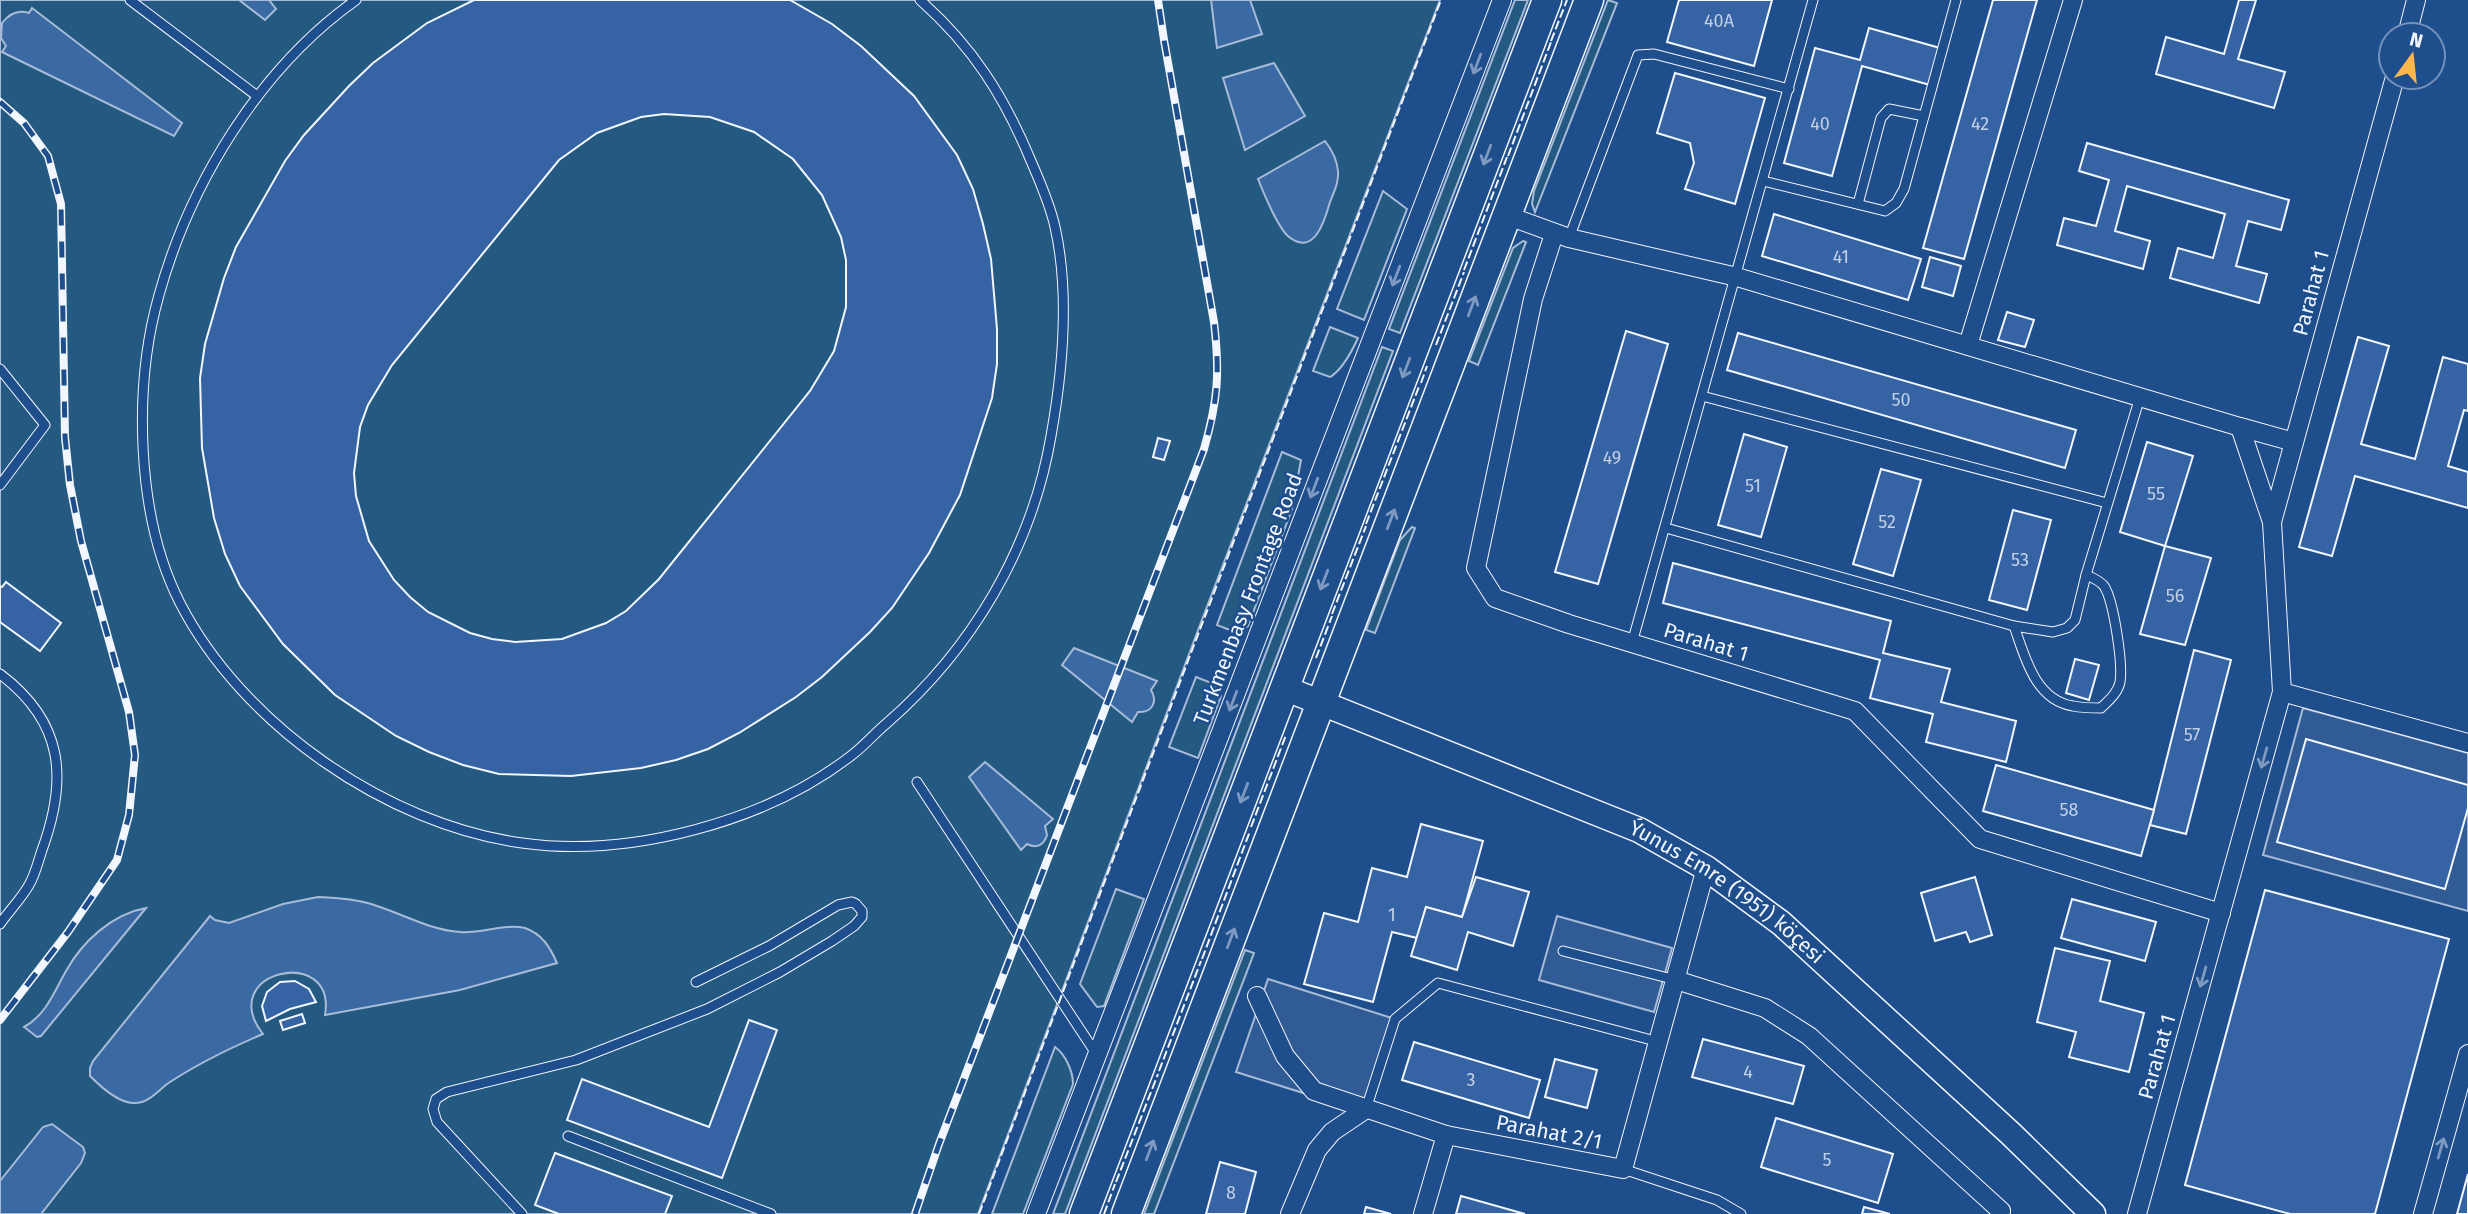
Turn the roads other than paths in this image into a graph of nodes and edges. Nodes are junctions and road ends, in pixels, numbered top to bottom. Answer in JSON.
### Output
{"nodes":[{"id":1,"x":130,"y":0,"type":"edge"},
{"id":2,"x":356,"y":0,"type":"edge"},
{"id":3,"x":919,"y":0,"type":"edge"},
{"id":4,"x":1502,"y":0,"type":"edge"},
{"id":5,"x":1547,"y":0,"type":"edge"},
{"id":6,"x":1589,"y":0,"type":"edge"},
{"id":7,"x":1813,"y":0,"type":"edge"},
{"id":8,"x":1956,"y":0,"type":"edge"},
{"id":9,"x":2073,"y":0,"type":"edge"},
{"id":10,"x":2416,"y":0,"type":"edge"},
{"id":11,"x":2411,"y":21,"type":"edge"},
{"id":12,"x":1789,"y":89,"type":"junction"},
{"id":13,"x":2391,"y":91,"type":"edge"},
{"id":14,"x":257,"y":96,"type":"junction"},
{"id":15,"x":1924,"y":116,"type":"junction"},
{"id":16,"x":1763,"y":181,"type":"junction"},
{"id":17,"x":1858,"y":204,"type":"junction"},
{"id":18,"x":1506,"y":215,"type":"junction"},
{"id":19,"x":1562,"y":236,"type":"junction"},
{"id":20,"x":1737,"y":277,"type":"junction"},
{"id":21,"x":1968,"y":345,"type":"junction"},
{"id":22,"x":0,"y":369,"type":"edge"},
{"id":23,"x":1702,"y":396,"type":"junction"},
{"id":24,"x":2140,"y":397,"type":"junction"},
{"id":25,"x":2240,"y":427,"type":"junction"},
{"id":26,"x":2294,"y":442,"type":"junction"},
{"id":27,"x":0,"y":485,"type":"edge"},
{"id":28,"x":2107,"y":503,"type":"junction"},
{"id":29,"x":2272,"y":522,"type":"junction"},
{"id":30,"x":1665,"y":528,"type":"junction"},
{"id":31,"x":2085,"y":575,"type":"junction"},
{"id":32,"x":2014,"y":626,"type":"junction"},
{"id":33,"x":1632,"y":643,"type":"junction"},
{"id":34,"x":0,"y":674,"type":"edge"},
{"id":35,"x":1284,"y":688,"type":"junction"},
{"id":36,"x":2282,"y":692,"type":"junction"},
{"id":37,"x":1320,"y":704,"type":"junction"},
{"id":38,"x":2468,"y":743,"type":"edge"},
{"id":39,"x":917,"y":782,"type":"dead end"},
{"id":40,"x":1706,"y":868,"type":"junction"},
{"id":41,"x":2221,"y":913,"type":"junction"},
{"id":42,"x":0,"y":924,"type":"edge"},
{"id":43,"x":1563,"y":951,"type":"dead end"},
{"id":44,"x":1676,"y":980,"type":"junction"},
{"id":45,"x":696,"y":982,"type":"dead end"},
{"id":46,"x":1256,"y":996,"type":"dead end"},
{"id":47,"x":1659,"y":1042,"type":"junction"},
{"id":48,"x":2468,"y":1054,"type":"edge"},
{"id":49,"x":1097,"y":1056,"type":"junction"},
{"id":50,"x":1366,"y":1109,"type":"junction"},
{"id":51,"x":1446,"y":1135,"type":"junction"},
{"id":52,"x":568,"y":1136,"type":"dead end"},
{"id":53,"x":1623,"y":1169,"type":"junction"},
{"id":54,"x":2000,"y":1213,"type":"edge"},
{"id":55,"x":522,"y":1214,"type":"edge"},
{"id":56,"x":771,"y":1214,"type":"edge"},
{"id":57,"x":1036,"y":1214,"type":"edge"},
{"id":58,"x":1084,"y":1214,"type":"edge"},
{"id":59,"x":1126,"y":1214,"type":"edge"},
{"id":60,"x":1290,"y":1214,"type":"edge"},
{"id":61,"x":1423,"y":1214,"type":"edge"},
{"id":62,"x":1741,"y":1214,"type":"edge"},
{"id":63,"x":2093,"y":1214,"type":"edge"},
{"id":64,"x":2137,"y":1214,"type":"edge"},
{"id":65,"x":2423,"y":1214,"type":"edge"}],
"edges":[{"from":1,"to":14,"type":"lane"},
{"from":2,"to":14,"type":"lane"},
{"from":3,"to":14,"type":"lane"},
{"from":4,"to":49,"type":"street","name":"Turkmenbasy Frontage Road","one_way":true},
{"from":5,"to":35,"type":"main road","one_way":true},
{"from":6,"to":18,"type":"main road"},
{"from":7,"to":12,"type":"lane"},
{"from":8,"to":15,"type":"lane"},
{"from":9,"to":21,"type":"street"},
{"from":10,"to":11,"type":"street"},
{"from":12,"to":16,"type":"lane"},
{"from":12,"to":19,"type":"lane"},
{"from":13,"to":26,"type":"street","name":"Parahat 1"},
{"from":15,"to":17,"type":"lane"},
{"from":15,"to":17,"type":"lane"},
{"from":16,"to":17,"type":"lane"},
{"from":16,"to":20,"type":"lane"},
{"from":18,"to":19,"type":"street"},
{"from":37,"to":18,"type":"main road","one_way":true},
{"from":19,"to":20,"type":"street"},
{"from":19,"to":33,"type":"street","name":"Parahat 1"},
{"from":20,"to":21,"type":"street"},
{"from":20,"to":23,"type":"lane"},
{"from":21,"to":24,"type":"street"},
{"from":22,"to":27,"type":"lane"},
{"from":23,"to":28,"type":"lane"},
{"from":23,"to":30,"type":"lane"},
{"from":24,"to":25,"type":"street"},
{"from":24,"to":28,"type":"lane"},
{"from":25,"to":26,"type":"street"},
{"from":25,"to":29,"type":"street","name":"Parahat 1"},
{"from":26,"to":29,"type":"street","name":"Parahat 1"},
{"from":28,"to":31,"type":"lane"},
{"from":29,"to":36,"type":"street","name":"Parahat 1"},
{"from":30,"to":32,"type":"lane"},
{"from":30,"to":33,"type":"lane"},
{"from":31,"to":32,"type":"lane"},
{"from":31,"to":32,"type":"lane"},
{"from":33,"to":41,"type":"street","name":"Parahat 1"},
{"from":34,"to":42,"type":"lane"},
{"from":35,"to":37,"type":"street","name":"Ýunus Emre (1951) köçesi"},
{"from":35,"to":58,"type":"main road","one_way":true},
{"from":36,"to":38,"type":"street"},
{"from":36,"to":41,"type":"street","name":"Parahat 1","one_way":true},
{"from":37,"to":40,"type":"street","name":"Ýunus Emre (1951) köçesi"},
{"from":59,"to":37,"type":"main road","one_way":true},
{"from":39,"to":49,"type":"lane"},
{"from":40,"to":44,"type":"street","name":"Parahat 2/1"},
{"from":40,"to":63,"type":"street","name":"Ýunus Emre (1951) köçesi"},
{"from":41,"to":64,"type":"street","name":"Parahat 1","one_way":true},
{"from":43,"to":44,"type":"lane"},
{"from":44,"to":47,"type":"street","name":"Parahat 2/1"},
{"from":44,"to":54,"type":"street"},
{"from":45,"to":55,"type":"lane"},
{"from":46,"to":50,"type":"street","name":"Parahat 2/1"},
{"from":47,"to":50,"type":"lane"},
{"from":47,"to":53,"type":"street","name":"Parahat 2/1"},
{"from":65,"to":48,"type":"street","one_way":true},
{"from":49,"to":57,"type":"street","name":"Turkmenbasy Frontage Road"},
{"from":50,"to":51,"type":"street","name":"Parahat 2/1"},
{"from":50,"to":60,"type":"street"},
{"from":51,"to":53,"type":"street","name":"Parahat 2/1"},
{"from":51,"to":61,"type":"street"},
{"from":52,"to":56,"type":"lane"},
{"from":53,"to":62,"type":"lane"}]}
